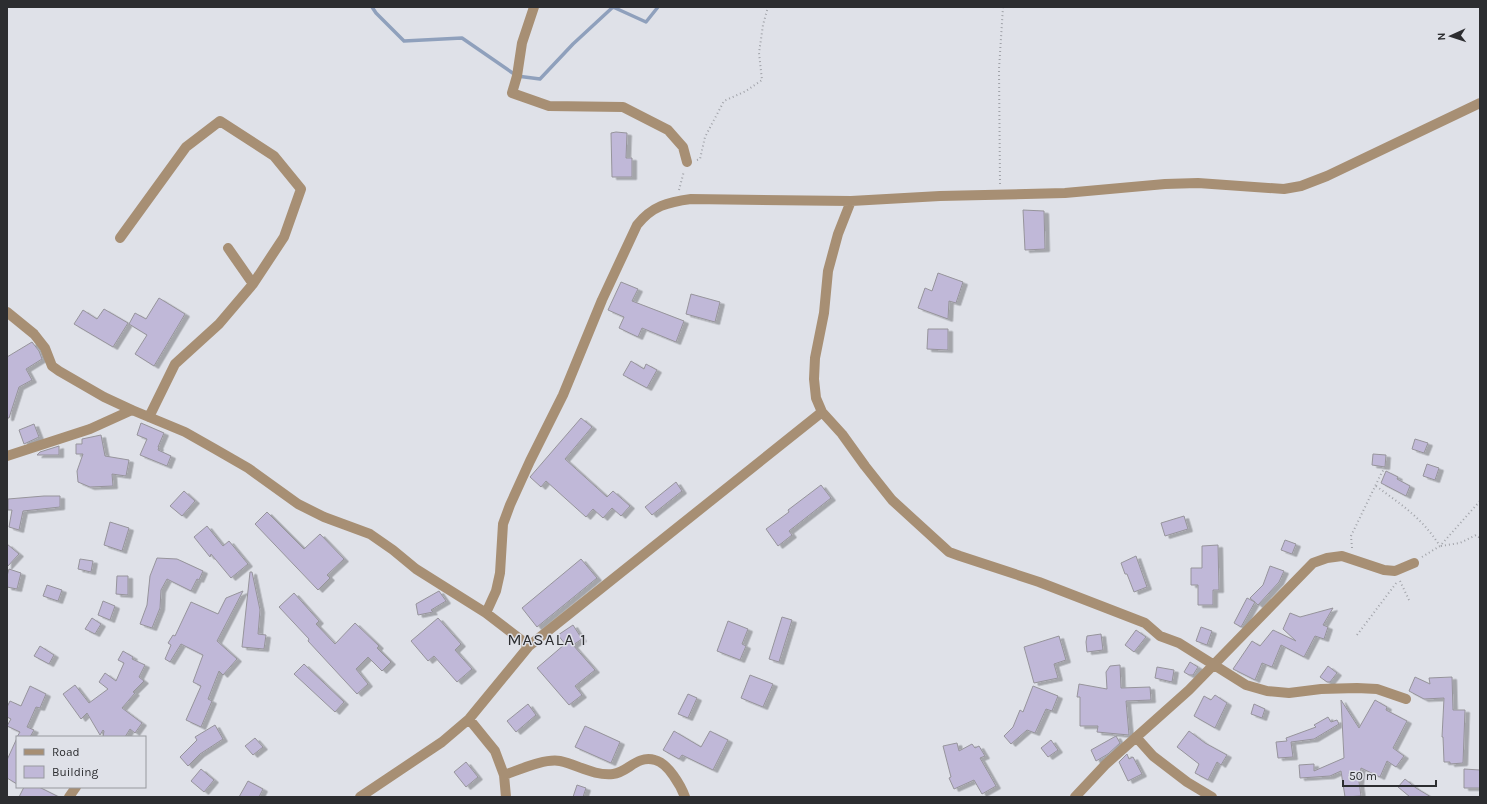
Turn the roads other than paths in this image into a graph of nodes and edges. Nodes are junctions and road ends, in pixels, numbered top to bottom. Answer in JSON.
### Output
{"nodes":[{"id":1,"x":534,"y":7,"type":"edge"},
{"id":2,"x":1480,"y":103,"type":"edge"},
{"id":3,"x":687,"y":162,"type":"road end"},
{"id":4,"x":851,"y":201,"type":"junction"},
{"id":5,"x":120,"y":238,"type":"dead end"},
{"id":6,"x":228,"y":248,"type":"dead end"},
{"id":7,"x":253,"y":284,"type":"junction"},
{"id":8,"x":7,"y":312,"type":"edge"},
{"id":9,"x":132,"y":410,"type":"junction"},
{"id":10,"x":822,"y":412,"type":"junction"},
{"id":11,"x":149,"y":417,"type":"junction"},
{"id":12,"x":7,"y":456,"type":"edge"},
{"id":13,"x":1414,"y":563,"type":"road end"},
{"id":14,"x":486,"y":613,"type":"junction"},
{"id":15,"x":529,"y":646,"type":"junction"},
{"id":16,"x":1214,"y":665,"type":"junction"},
{"id":17,"x":1406,"y":699,"type":"dead end"},
{"id":18,"x":469,"y":719,"type":"junction"},
{"id":19,"x":1136,"y":738,"type":"junction"},
{"id":20,"x":504,"y":775,"type":"junction"},
{"id":21,"x":75,"y":788,"type":"edge"},
{"id":22,"x":69,"y":797,"type":"edge"},
{"id":23,"x":360,"y":797,"type":"edge"},
{"id":24,"x":506,"y":797,"type":"edge"},
{"id":25,"x":685,"y":797,"type":"edge"},
{"id":26,"x":1074,"y":797,"type":"edge"},
{"id":27,"x":1212,"y":797,"type":"edge"}],
"edges":[{"from":1,"to":3,"type":"street"},
{"from":2,"to":4,"type":"street"},
{"from":4,"to":10,"type":"street"},
{"from":4,"to":14,"type":"street"},
{"from":5,"to":7,"type":"street"},
{"from":6,"to":7,"type":"street"},
{"from":7,"to":11,"type":"street"},
{"from":8,"to":9,"type":"street"},
{"from":9,"to":11,"type":"street"},
{"from":9,"to":12,"type":"street"},
{"from":10,"to":15,"type":"street"},
{"from":10,"to":16,"type":"street"},
{"from":11,"to":14,"type":"street"},
{"from":13,"to":16,"type":"street"},
{"from":14,"to":15,"type":"street"},
{"from":15,"to":18,"type":"street"},
{"from":16,"to":17,"type":"street"},
{"from":16,"to":19,"type":"street"},
{"from":18,"to":20,"type":"street"},
{"from":18,"to":23,"type":"street"},
{"from":19,"to":26,"type":"street"},
{"from":19,"to":27,"type":"street"},
{"from":20,"to":24,"type":"street"},
{"from":20,"to":25,"type":"street"},
{"from":21,"to":22,"type":"street"}]}
